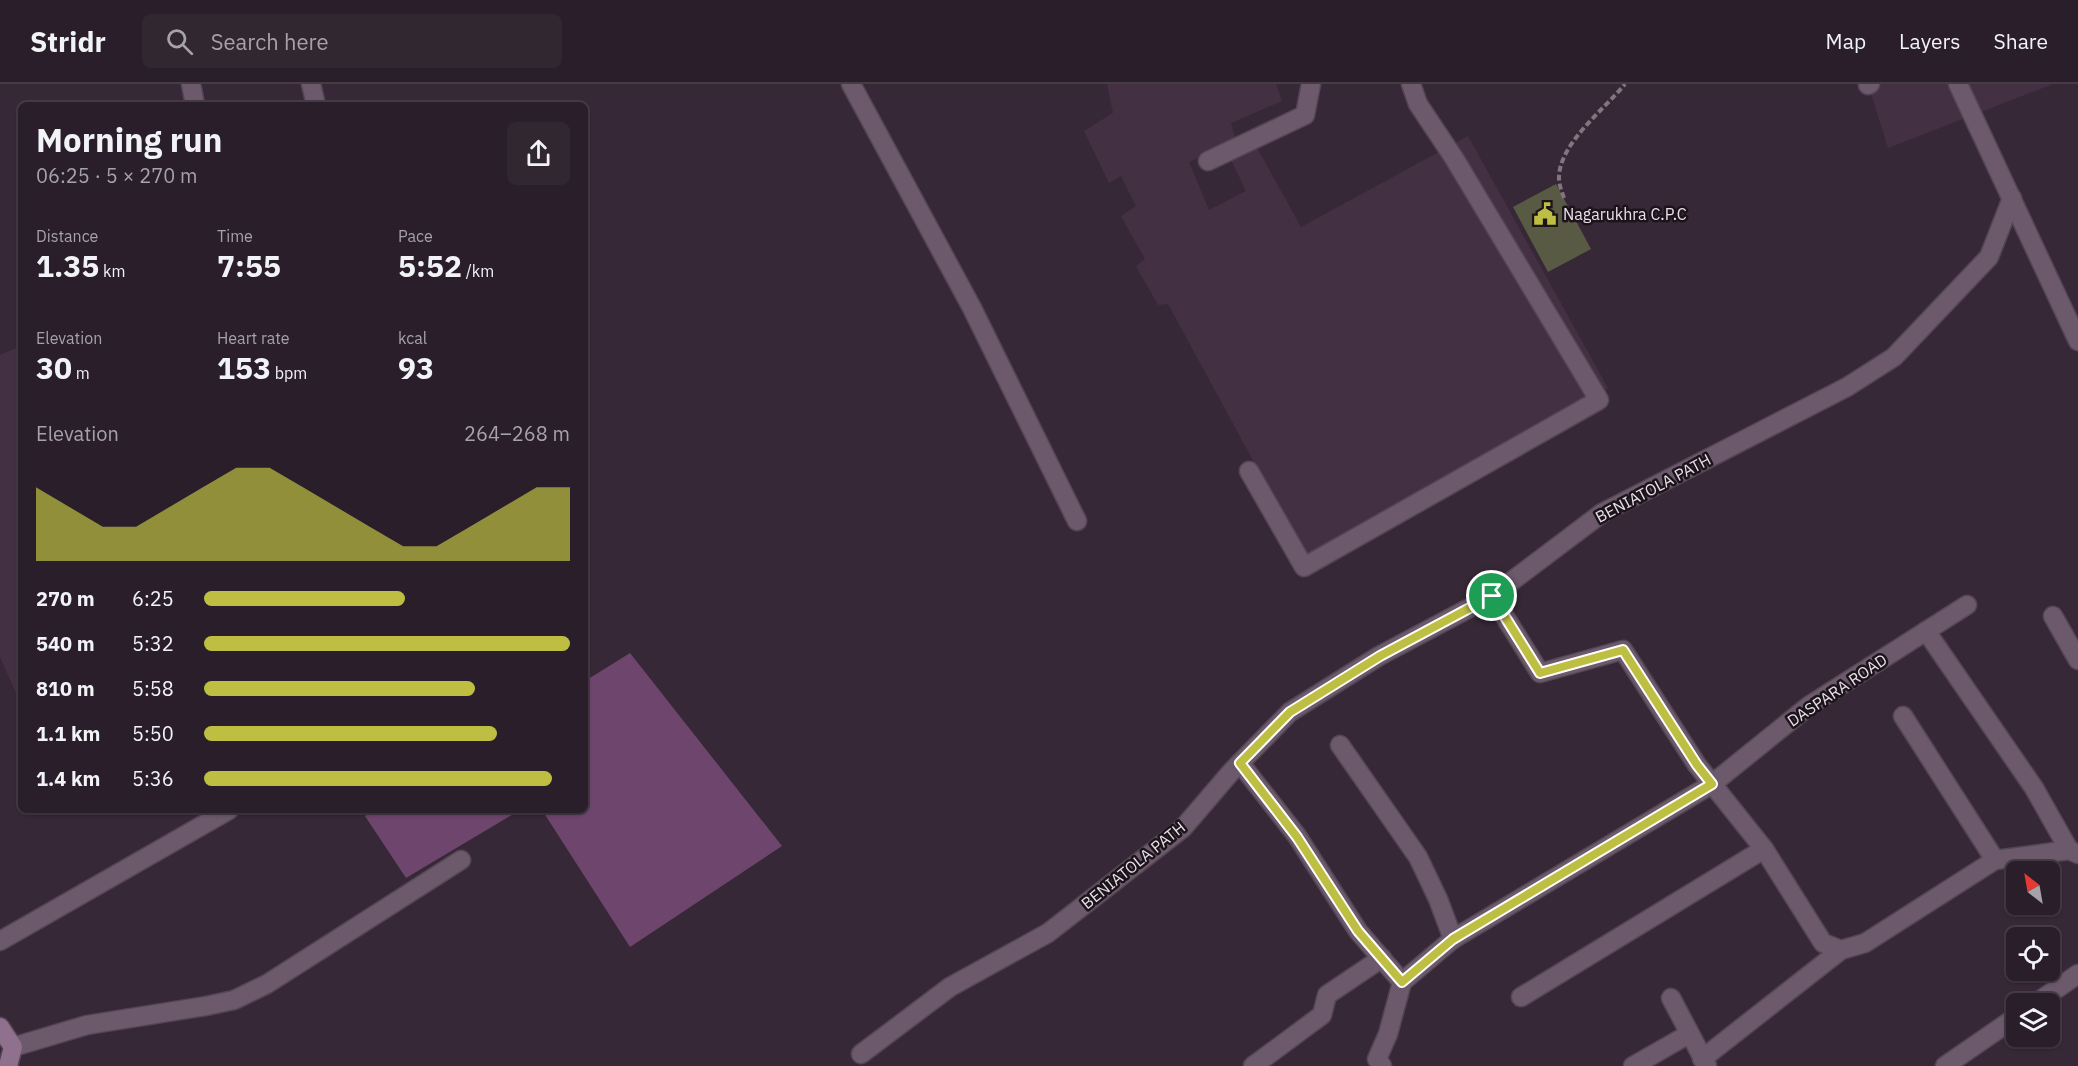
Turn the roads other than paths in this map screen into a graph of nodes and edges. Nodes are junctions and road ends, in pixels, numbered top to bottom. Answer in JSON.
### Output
{"nodes":[{"id":1,"x":190,"y":84,"type":"edge"},
{"id":2,"x":311,"y":84,"type":"edge"},
{"id":3,"x":852,"y":84,"type":"edge"},
{"id":4,"x":1311,"y":84,"type":"edge"},
{"id":5,"x":1411,"y":84,"type":"edge"},
{"id":6,"x":1958,"y":84,"type":"edge"},
{"id":7,"x":194,"y":102,"type":"edge"},
{"id":8,"x":315,"y":102,"type":"edge"},
{"id":9,"x":1208,"y":161,"type":"dead end"},
{"id":10,"x":2012,"y":198,"type":"junction"},
{"id":11,"x":2078,"y":341,"type":"edge"},
{"id":12,"x":1249,"y":471,"type":"dead end"},
{"id":13,"x":1077,"y":521,"type":"dead end"},
{"id":14,"x":1492,"y":596,"type":"junction"},
{"id":15,"x":1967,"y":605,"type":"dead end"},
{"id":16,"x":2053,"y":616,"type":"dead end"},
{"id":17,"x":1926,"y":631,"type":"junction"},
{"id":18,"x":2078,"y":660,"type":"edge"},
{"id":19,"x":1903,"y":716,"type":"dead end"},
{"id":20,"x":1340,"y":745,"type":"dead end"},
{"id":21,"x":1240,"y":763,"type":"junction"},
{"id":22,"x":1712,"y":784,"type":"junction"},
{"id":23,"x":224,"y":813,"type":"edge"},
{"id":24,"x":1764,"y":849,"type":"junction"},
{"id":25,"x":2073,"y":852,"type":"edge"},
{"id":26,"x":460,"y":860,"type":"dead end"},
{"id":27,"x":1995,"y":860,"type":"junction"},
{"id":28,"x":1453,"y":939,"type":"junction"},
{"id":29,"x":0,"y":941,"type":"edge"},
{"id":30,"x":1841,"y":950,"type":"junction"},
{"id":31,"x":1382,"y":958,"type":"junction"},
{"id":32,"x":2078,"y":974,"type":"edge"},
{"id":33,"x":1402,"y":982,"type":"junction"},
{"id":34,"x":2051,"y":993,"type":"edge"},
{"id":35,"x":1521,"y":997,"type":"dead end"},
{"id":36,"x":1671,"y":998,"type":"dead end"},
{"id":37,"x":2006,"y":1024,"type":"edge"},
{"id":38,"x":0,"y":1027,"type":"edge"},
{"id":39,"x":1689,"y":1034,"type":"junction"},
{"id":40,"x":13,"y":1047,"type":"junction"},
{"id":41,"x":861,"y":1054,"type":"dead end"},
{"id":42,"x":1705,"y":1062,"type":"edge"},
{"id":43,"x":8,"y":1066,"type":"edge"},
{"id":44,"x":1253,"y":1066,"type":"edge"},
{"id":45,"x":1382,"y":1066,"type":"edge"},
{"id":46,"x":1633,"y":1066,"type":"edge"},
{"id":47,"x":1945,"y":1066,"type":"edge"}],
"edges":[{"from":1,"to":7,"type":"street"},
{"from":2,"to":8,"type":"street"},
{"from":3,"to":13,"type":"street"},
{"from":4,"to":9,"type":"street"},
{"from":5,"to":12,"type":"street"},
{"from":6,"to":10,"type":"street"},
{"from":10,"to":11,"type":"street"},
{"from":10,"to":14,"type":"street","name":"BENIATOLA PATH"},
{"from":14,"to":21,"type":"street","name":"BENIATOLA PATH"},
{"from":14,"to":22,"type":"street"},
{"from":15,"to":17,"type":"street","name":"DASPARA ROAD"},
{"from":16,"to":18,"type":"street"},
{"from":17,"to":22,"type":"street","name":"DASPARA ROAD"},
{"from":17,"to":25,"type":"street"},
{"from":19,"to":27,"type":"street"},
{"from":20,"to":28,"type":"street"},
{"from":21,"to":31,"type":"street"},
{"from":21,"to":41,"type":"street","name":"BENIATOLA PATH"},
{"from":22,"to":24,"type":"street"},
{"from":22,"to":28,"type":"street","name":"DASPARA ROAD"},
{"from":23,"to":29,"type":"street"},
{"from":24,"to":30,"type":"street"},
{"from":24,"to":35,"type":"street"},
{"from":25,"to":27,"type":"street"},
{"from":26,"to":40,"type":"street"},
{"from":27,"to":30,"type":"street"},
{"from":28,"to":33,"type":"street","name":"DASPARA ROAD"},
{"from":30,"to":42,"type":"street"},
{"from":31,"to":33,"type":"street"},
{"from":31,"to":44,"type":"street"},
{"from":32,"to":34,"type":"street"},
{"from":33,"to":45,"type":"street"},
{"from":36,"to":39,"type":"street"},
{"from":37,"to":47,"type":"street"},
{"from":38,"to":40,"type":"main road"},
{"from":39,"to":42,"type":"street"},
{"from":39,"to":46,"type":"street"},
{"from":40,"to":43,"type":"main road"}]}
